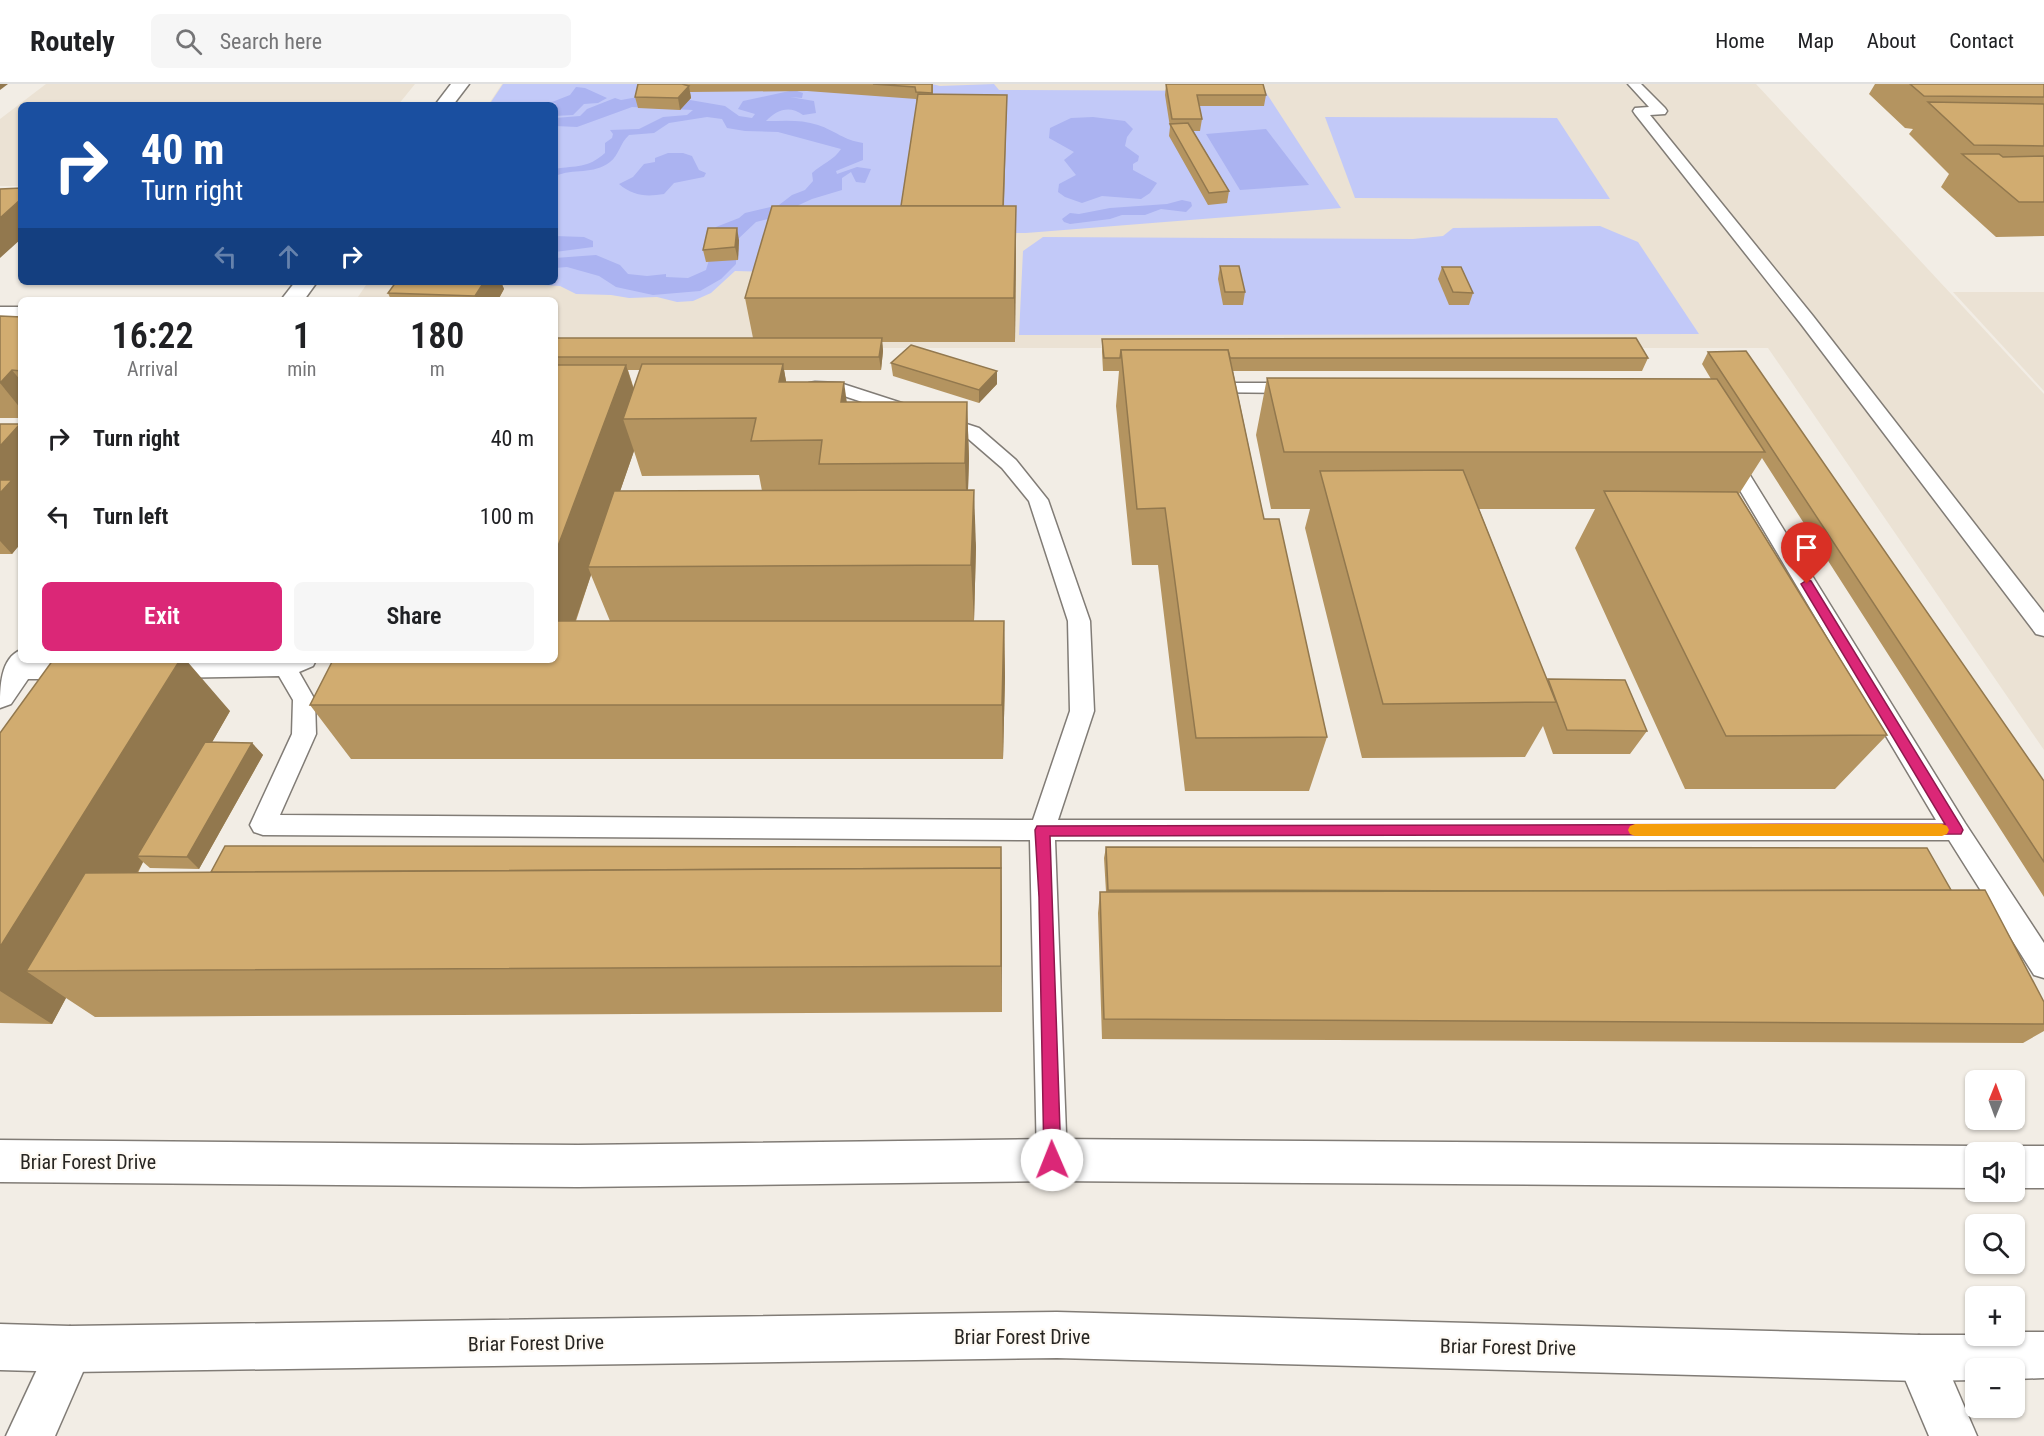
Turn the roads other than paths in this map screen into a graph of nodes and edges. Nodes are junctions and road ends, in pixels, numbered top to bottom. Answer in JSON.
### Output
{"nodes":[{"id":1,"x":460,"y":84,"type":"edge"},
{"id":2,"x":1634,"y":84,"type":"edge"},
{"id":3,"x":446,"y":102,"type":"edge"},
{"id":4,"x":304,"y":285,"type":"edge"},
{"id":5,"x":294,"y":297,"type":"edge"},
{"id":6,"x":0,"y":314,"type":"edge"},
{"id":7,"x":18,"y":314,"type":"edge"},
{"id":8,"x":800,"y":387,"type":"edge"},
{"id":9,"x":1185,"y":388,"type":"edge"},
{"id":10,"x":1316,"y":388,"type":"edge"},
{"id":11,"x":1715,"y":434,"type":"edge"},
{"id":12,"x":2044,"y":628,"type":"edge"},
{"id":13,"x":296,"y":664,"type":"edge"},
{"id":14,"x":97,"y":670,"type":"edge"},
{"id":15,"x":143,"y":670,"type":"edge"},
{"id":16,"x":15,"y":676,"type":"edge"},
{"id":17,"x":1042,"y":830,"type":"junction"},
{"id":18,"x":1956,"y":830,"type":"junction"},
{"id":19,"x":2044,"y":966,"type":"edge"},
{"id":20,"x":1052,"y":1160,"type":"junction"},
{"id":21,"x":0,"y":1161,"type":"edge"},
{"id":22,"x":1965,"y":1167,"type":"edge"},
{"id":23,"x":2025,"y":1167,"type":"edge"},
{"id":24,"x":2044,"y":1167,"type":"edge"},
{"id":25,"x":0,"y":1347,"type":"edge"},
{"id":26,"x":70,"y":1349,"type":"junction"},
{"id":27,"x":2044,"y":1355,"type":"edge"},
{"id":28,"x":1919,"y":1358,"type":"junction"},
{"id":29,"x":30,"y":1436,"type":"edge"},
{"id":30,"x":1953,"y":1436,"type":"edge"}],
"edges":[{"from":1,"to":3,"type":"main road"},
{"from":2,"to":12,"type":"lane"},
{"from":4,"to":5,"type":"main road"},
{"from":6,"to":7,"type":"main road"},
{"from":8,"to":17,"type":"lane"},
{"from":9,"to":10,"type":"lane"},
{"from":11,"to":18,"type":"lane"},
{"from":13,"to":15,"type":"lane"},
{"from":13,"to":17,"type":"lane"},
{"from":14,"to":16,"type":"lane"},
{"from":17,"to":18,"type":"lane"},
{"from":17,"to":20,"type":"lane"},
{"from":18,"to":19,"type":"lane"},
{"from":20,"to":21,"type":"main road","name":"Briar Forest Drive"},
{"from":20,"to":22,"type":"main road","name":"Briar Forest Drive"},
{"from":23,"to":24,"type":"main road"},
{"from":25,"to":26,"type":"main road","name":"Briar Forest Drive"},
{"from":26,"to":28,"type":"main road","name":"Briar Forest Drive"},
{"from":26,"to":29,"type":"main road"},
{"from":27,"to":28,"type":"main road","name":"Briar Forest Drive"},
{"from":28,"to":30,"type":"main road"}]}
